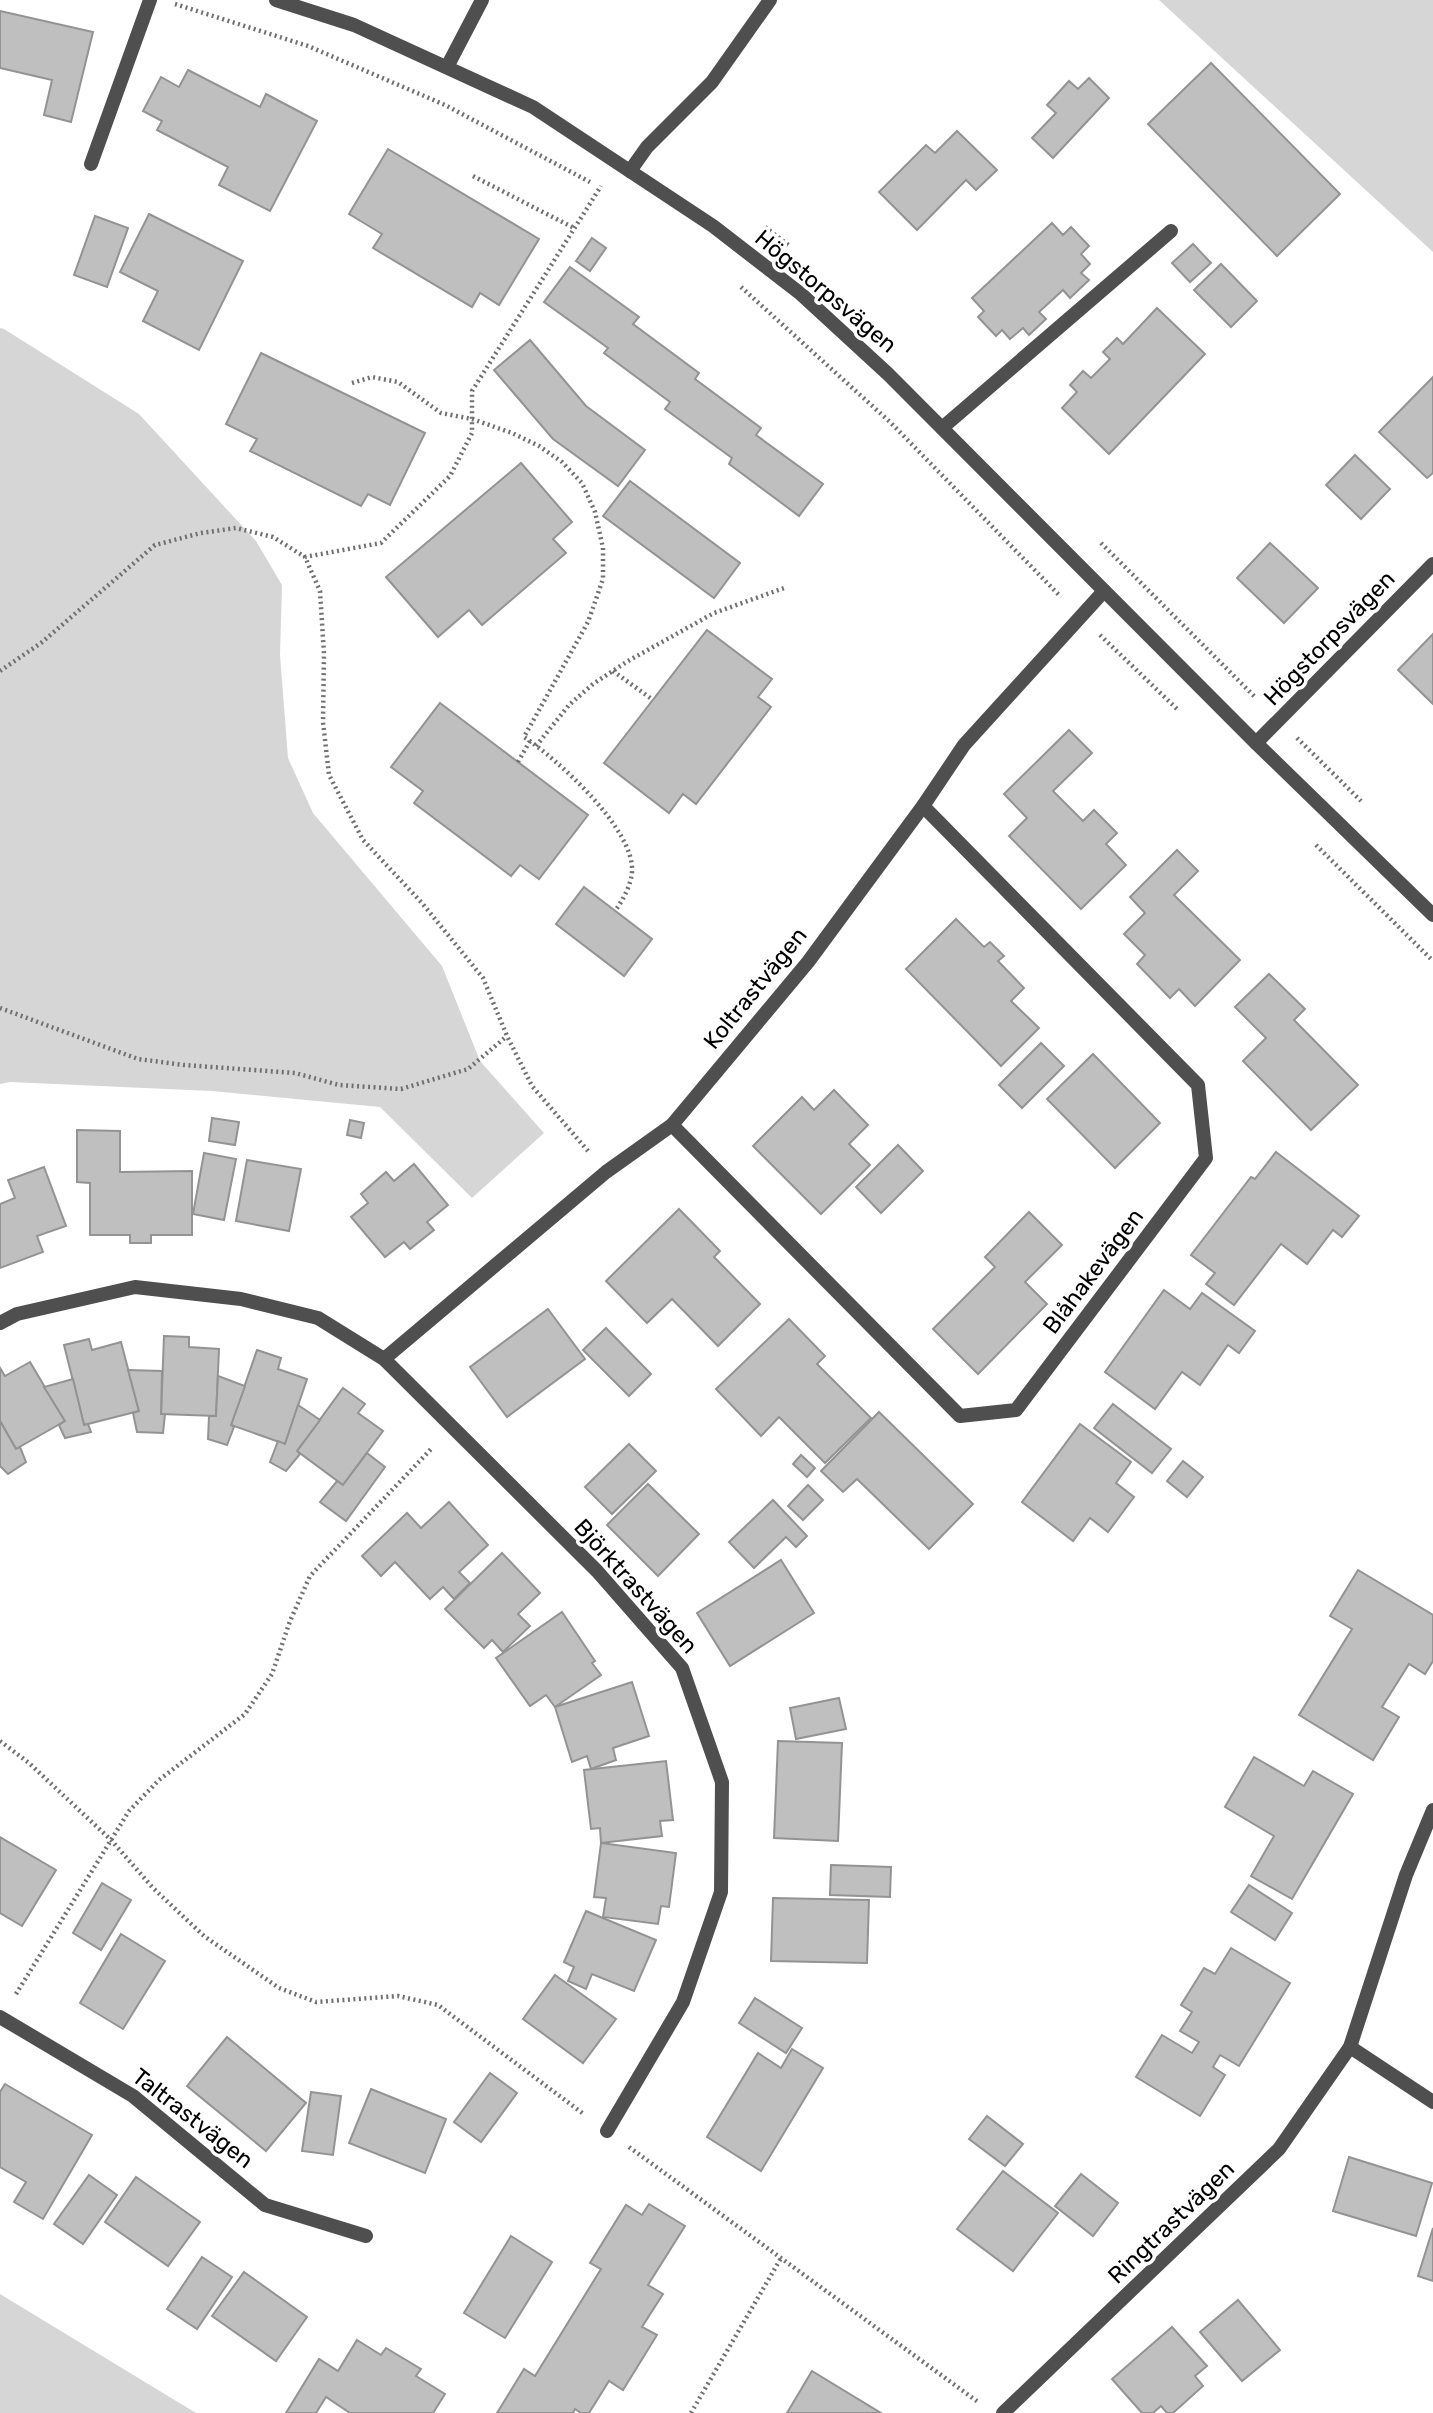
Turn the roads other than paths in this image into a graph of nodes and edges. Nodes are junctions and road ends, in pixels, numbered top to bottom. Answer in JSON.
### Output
{"nodes":[{"id":1,"x":150,"y":0,"type":"edge"},
{"id":2,"x":276,"y":0,"type":"edge"},
{"id":3,"x":482,"y":0,"type":"edge"},
{"id":4,"x":770,"y":0,"type":"edge"},
{"id":5,"x":447,"y":67,"type":"junction"},
{"id":6,"x":91,"y":164,"type":"dead end"},
{"id":7,"x":630,"y":171,"type":"junction"},
{"id":8,"x":1171,"y":231,"type":"dead end"},
{"id":9,"x":942,"y":428,"type":"junction"},
{"id":10,"x":1433,"y":564,"type":"edge"},
{"id":11,"x":1104,"y":591,"type":"junction"},
{"id":12,"x":1256,"y":743,"type":"junction"},
{"id":13,"x":923,"y":806,"type":"junction"},
{"id":14,"x":1433,"y":915,"type":"edge"},
{"id":15,"x":672,"y":1125,"type":"junction"},
{"id":16,"x":0,"y":1323,"type":"edge"},
{"id":17,"x":384,"y":1359,"type":"junction"},
{"id":18,"x":1433,"y":1810,"type":"edge"},
{"id":19,"x":1,"y":2017,"type":"edge"},
{"id":20,"x":1350,"y":2047,"type":"junction"},
{"id":21,"x":1433,"y":2102,"type":"edge"},
{"id":22,"x":607,"y":2131,"type":"road end"},
{"id":23,"x":366,"y":2236,"type":"dead end"},
{"id":24,"x":1003,"y":2413,"type":"edge"}],
"edges":[{"from":1,"to":6,"type":"street"},
{"from":2,"to":5,"type":"street","name":"Högstorpsvägen"},
{"from":3,"to":5,"type":"street"},
{"from":4,"to":7,"type":"street"},
{"from":5,"to":7,"type":"street","name":"Högstorpsvägen"},
{"from":7,"to":9,"type":"street","name":"Högstorpsvägen"},
{"from":8,"to":9,"type":"street"},
{"from":9,"to":11,"type":"street","name":"Högstorpsvägen"},
{"from":10,"to":12,"type":"street","name":"Högstorpsvägen"},
{"from":11,"to":12,"type":"street","name":"Högstorpsvägen"},
{"from":11,"to":13,"type":"street","name":"Koltrastvägen"},
{"from":12,"to":14,"type":"street","name":"Högstorpsvägen"},
{"from":13,"to":15,"type":"street","name":"Koltrastvägen"},
{"from":13,"to":15,"type":"street","name":"Blåhakevägen"},
{"from":15,"to":17,"type":"street","name":"Koltrastvägen"},
{"from":16,"to":17,"type":"street"},
{"from":17,"to":22,"type":"street","name":"Björktrastvägen"},
{"from":18,"to":20,"type":"street","name":"Ringtrastvägen"},
{"from":19,"to":23,"type":"street","name":"Taltrastvägen"},
{"from":20,"to":21,"type":"street"},
{"from":20,"to":24,"type":"street","name":"Ringtrastvägen"}]}
